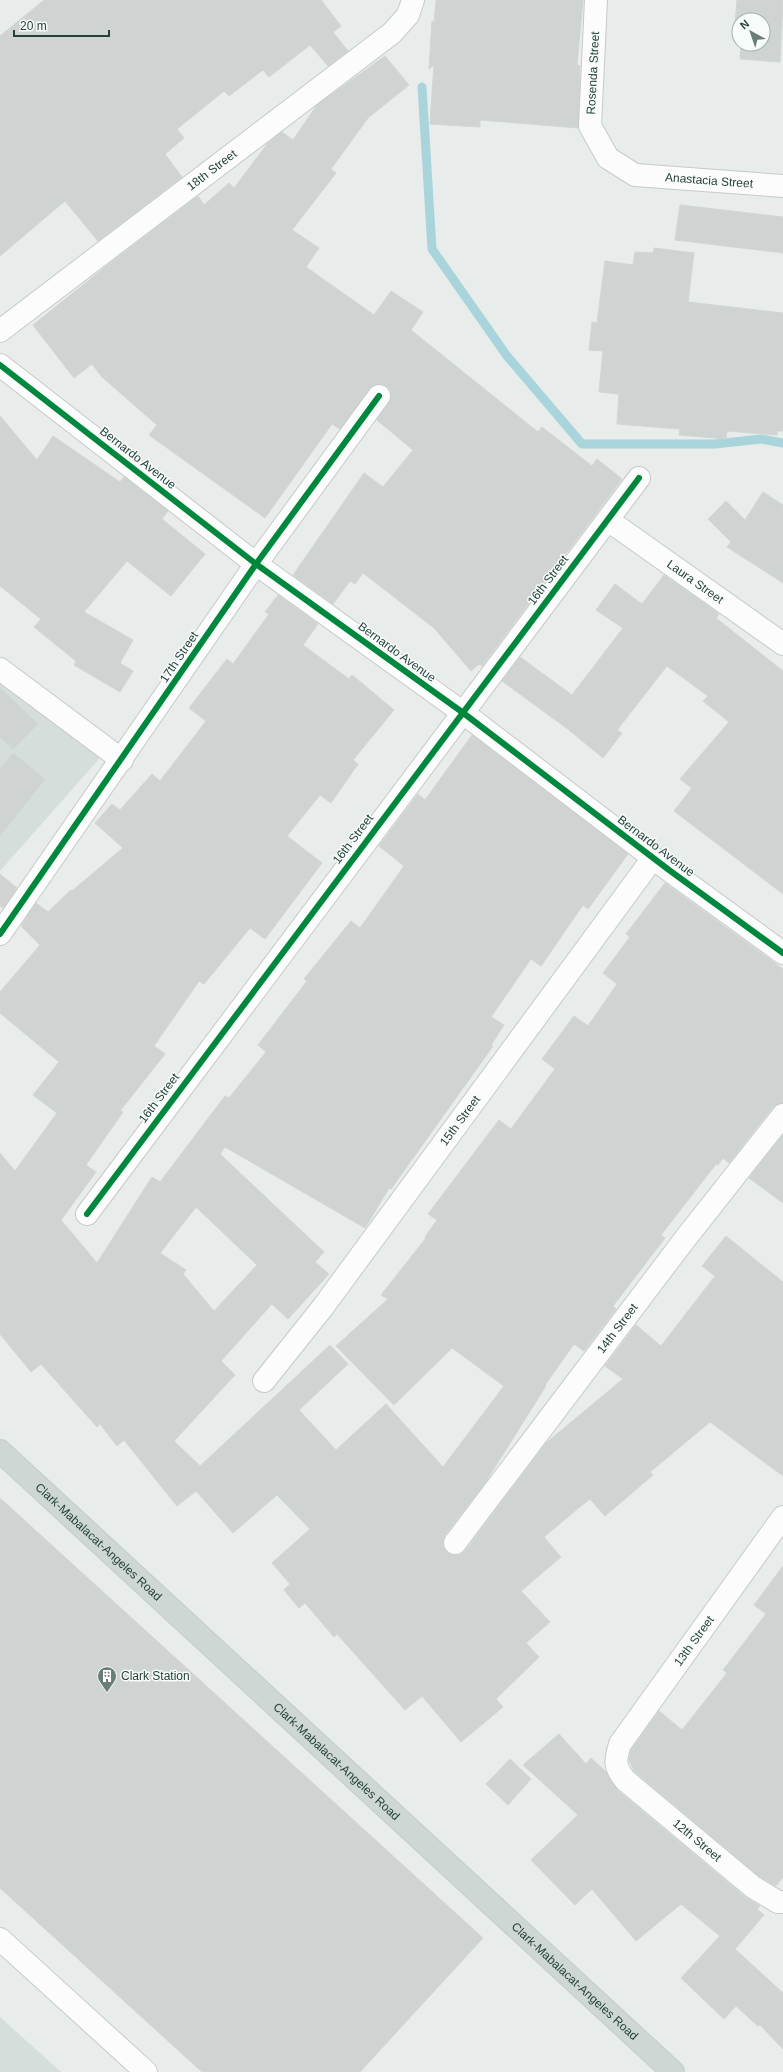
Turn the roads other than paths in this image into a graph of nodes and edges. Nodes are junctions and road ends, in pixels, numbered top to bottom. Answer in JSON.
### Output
{"nodes":[{"id":1,"x":413,"y":0,"type":"edge"},
{"id":2,"x":596,"y":0,"type":"edge"},
{"id":3,"x":635,"y":175,"type":"joint"},
{"id":4,"x":783,"y":186,"type":"edge"},
{"id":5,"x":0,"y":331,"type":"edge"},
{"id":6,"x":0,"y":365,"type":"edge"},
{"id":7,"x":379,"y":396,"type":"dead end"},
{"id":8,"x":640,"y":478,"type":"dead end"},
{"id":9,"x":608,"y":520,"type":"junction"},
{"id":10,"x":256,"y":564,"type":"junction"},
{"id":11,"x":783,"y":644,"type":"edge"},
{"id":12,"x":0,"y":669,"type":"edge"},
{"id":13,"x":462,"y":712,"type":"junction"},
{"id":14,"x":122,"y":760,"type":"junction"},
{"id":15,"x":653,"y":858,"type":"junction"},
{"id":16,"x":0,"y":934,"type":"edge"},
{"id":17,"x":783,"y":953,"type":"edge"},
{"id":18,"x":783,"y":1115,"type":"edge"},
{"id":19,"x":87,"y":1214,"type":"dead end"},
{"id":20,"x":264,"y":1381,"type":"dead end"},
{"id":21,"x":0,"y":1452,"type":"edge"},
{"id":22,"x":783,"y":1517,"type":"edge"},
{"id":23,"x":455,"y":1543,"type":"dead end"},
{"id":24,"x":617,"y":1770,"type":"joint"},
{"id":25,"x":783,"y":1902,"type":"edge"},
{"id":26,"x":0,"y":1939,"type":"edge"},
{"id":27,"x":146,"y":2072,"type":"edge"},
{"id":28,"x":673,"y":2072,"type":"edge"}],
"edges":[{"from":1,"to":5,"type":"street","name":"18th Street"},
{"from":2,"to":3,"type":"street","name":"Rosenda Street"},
{"from":3,"to":4,"type":"street","name":"Anastacia Street"},
{"from":6,"to":10,"type":"street","name":"Bernardo Avenue"},
{"from":7,"to":10,"type":"street","name":"17th Street"},
{"from":8,"to":9,"type":"street","name":"16th Street"},
{"from":9,"to":11,"type":"street","name":"Laura Street"},
{"from":9,"to":13,"type":"street","name":"16th Street"},
{"from":10,"to":13,"type":"street","name":"Bernardo Avenue"},
{"from":10,"to":14,"type":"street","name":"17th Street"},
{"from":12,"to":14,"type":"street"},
{"from":13,"to":15,"type":"street","name":"Bernardo Avenue"},
{"from":13,"to":19,"type":"street","name":"16th Street"},
{"from":14,"to":16,"type":"street","name":"17th Street"},
{"from":15,"to":17,"type":"street","name":"Bernardo Avenue"},
{"from":15,"to":20,"type":"street","name":"15th Street"},
{"from":18,"to":23,"type":"street","name":"14th Street"},
{"from":21,"to":28,"type":"main road","name":"Clark-Mabalacat-Angeles Road"},
{"from":22,"to":24,"type":"street","name":"13th Street"},
{"from":24,"to":25,"type":"street","name":"12th Street"},
{"from":26,"to":27,"type":"street"}]}
